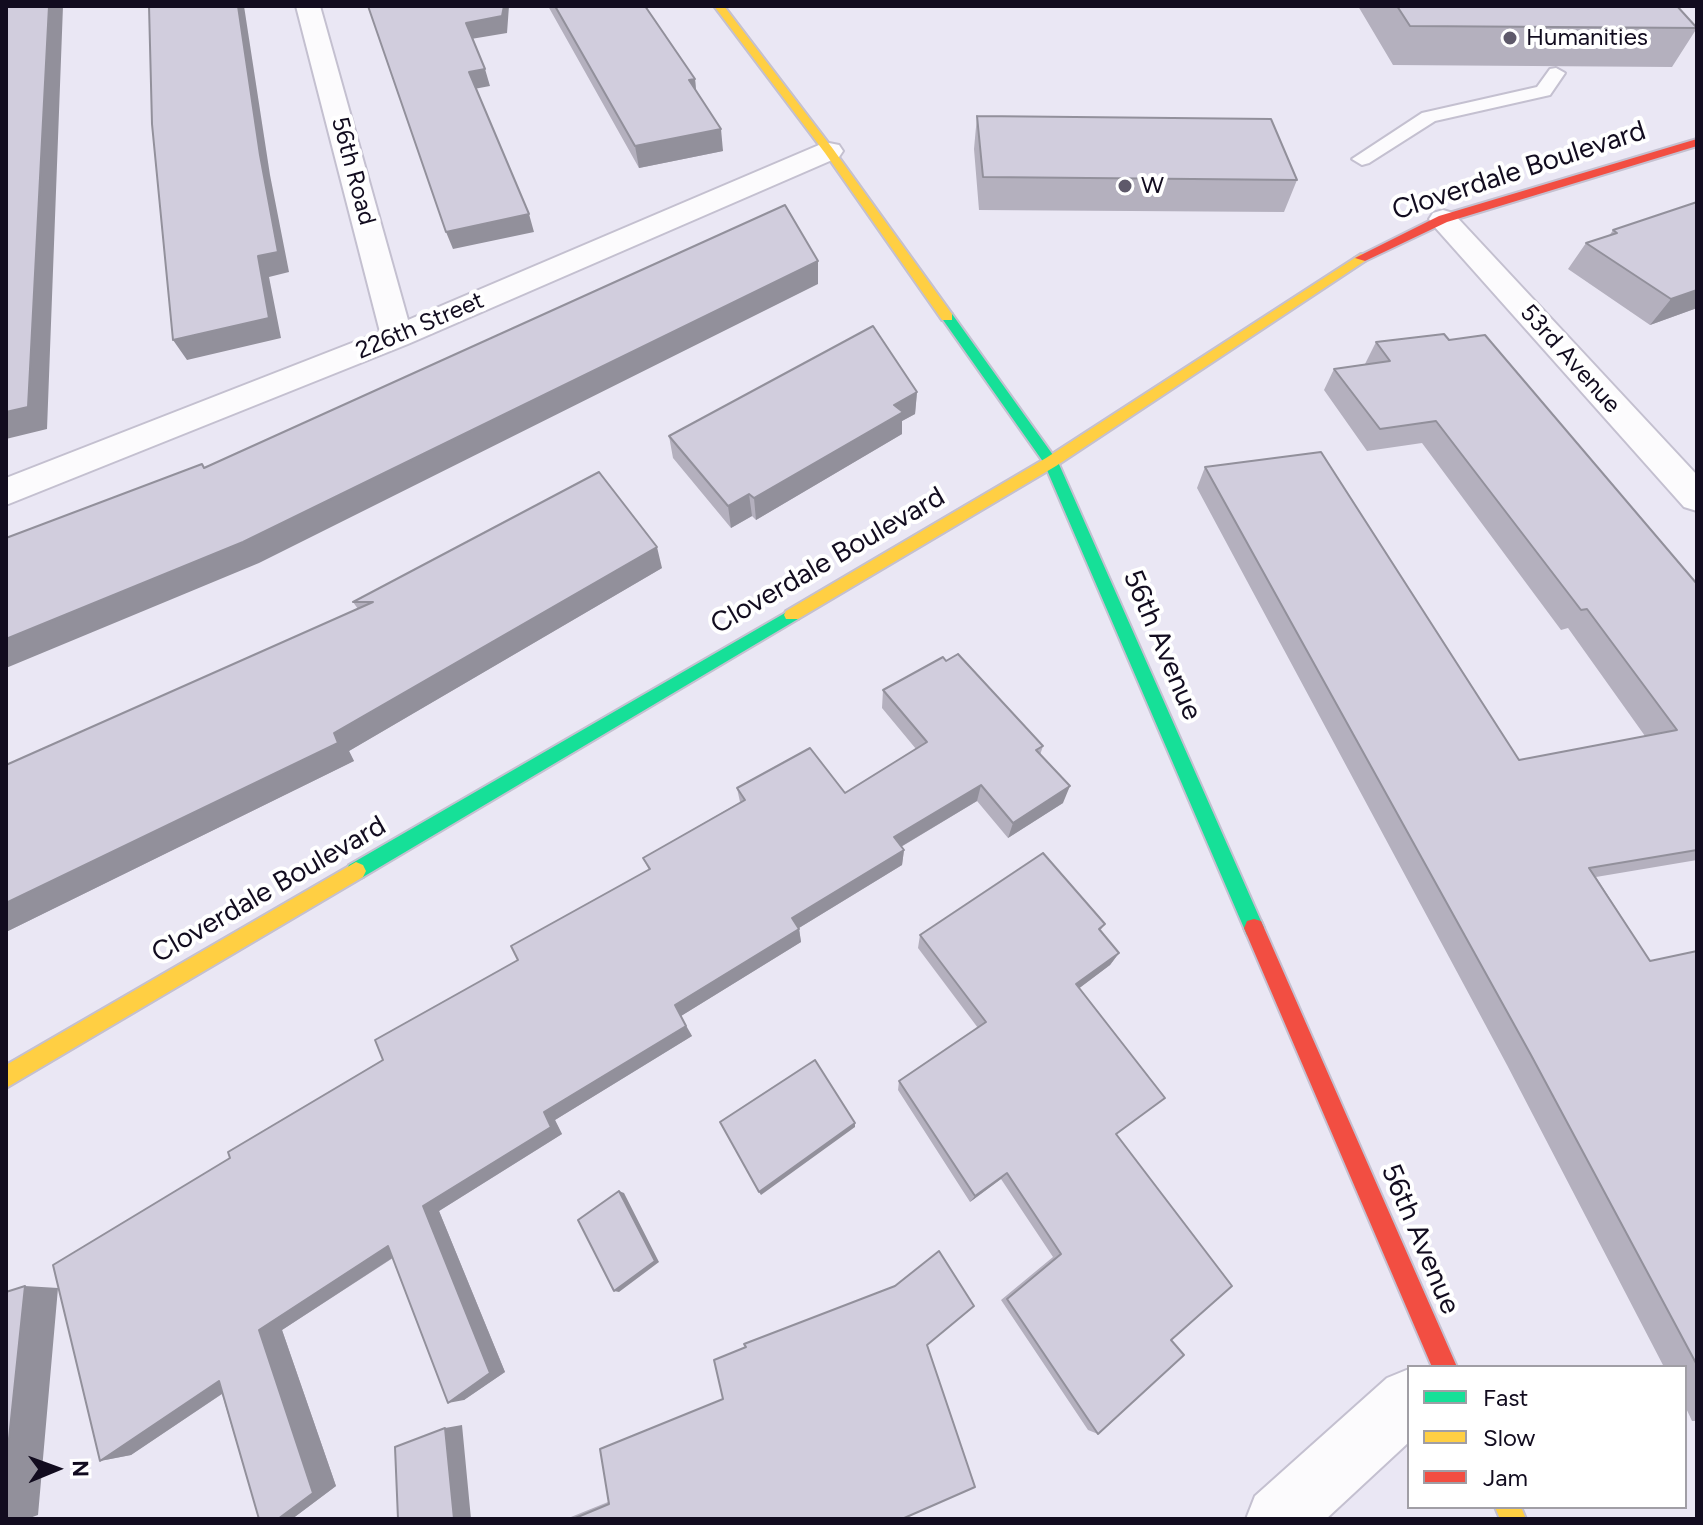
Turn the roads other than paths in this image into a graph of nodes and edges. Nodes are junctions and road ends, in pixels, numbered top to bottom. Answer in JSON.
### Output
{"nodes":[{"id":1,"x":308,"y":6,"type":"edge"},
{"id":2,"x":719,"y":6,"type":"edge"},
{"id":3,"x":1556,"y":73,"type":"edge"},
{"id":4,"x":1697,"y":142,"type":"edge"},
{"id":5,"x":829,"y":151,"type":"junction"},
{"id":6,"x":1362,"y":159,"type":"dead end"},
{"id":7,"x":1443,"y":219,"type":"junction"},
{"id":8,"x":397,"y":337,"type":"junction"},
{"id":9,"x":1051,"y":462,"type":"junction"},
{"id":10,"x":6,"y":492,"type":"edge"},
{"id":11,"x":1697,"y":498,"type":"edge"},
{"id":12,"x":6,"y":1077,"type":"edge"},
{"id":13,"x":1444,"y":1365,"type":"edge"},
{"id":14,"x":1407,"y":1402,"type":"edge"},
{"id":15,"x":1278,"y":1519,"type":"edge"}],
"edges":[{"from":1,"to":8,"type":"street","name":"56th Road"},
{"from":2,"to":5,"type":"street","name":"56th Avenue"},
{"from":3,"to":6,"type":"lane"},
{"from":4,"to":7,"type":"street","name":"Cloverdale Boulevard"},
{"from":5,"to":8,"type":"street","name":"226th Street"},
{"from":5,"to":9,"type":"street","name":"56th Avenue"},
{"from":7,"to":9,"type":"street","name":"Cloverdale Boulevard"},
{"from":7,"to":11,"type":"street","name":"53rd Avenue"},
{"from":8,"to":10,"type":"street","name":"226th Street"},
{"from":9,"to":12,"type":"street","name":"Cloverdale Boulevard"},
{"from":9,"to":13,"type":"street","name":"56th Avenue"},
{"from":14,"to":15,"type":"street"}]}
